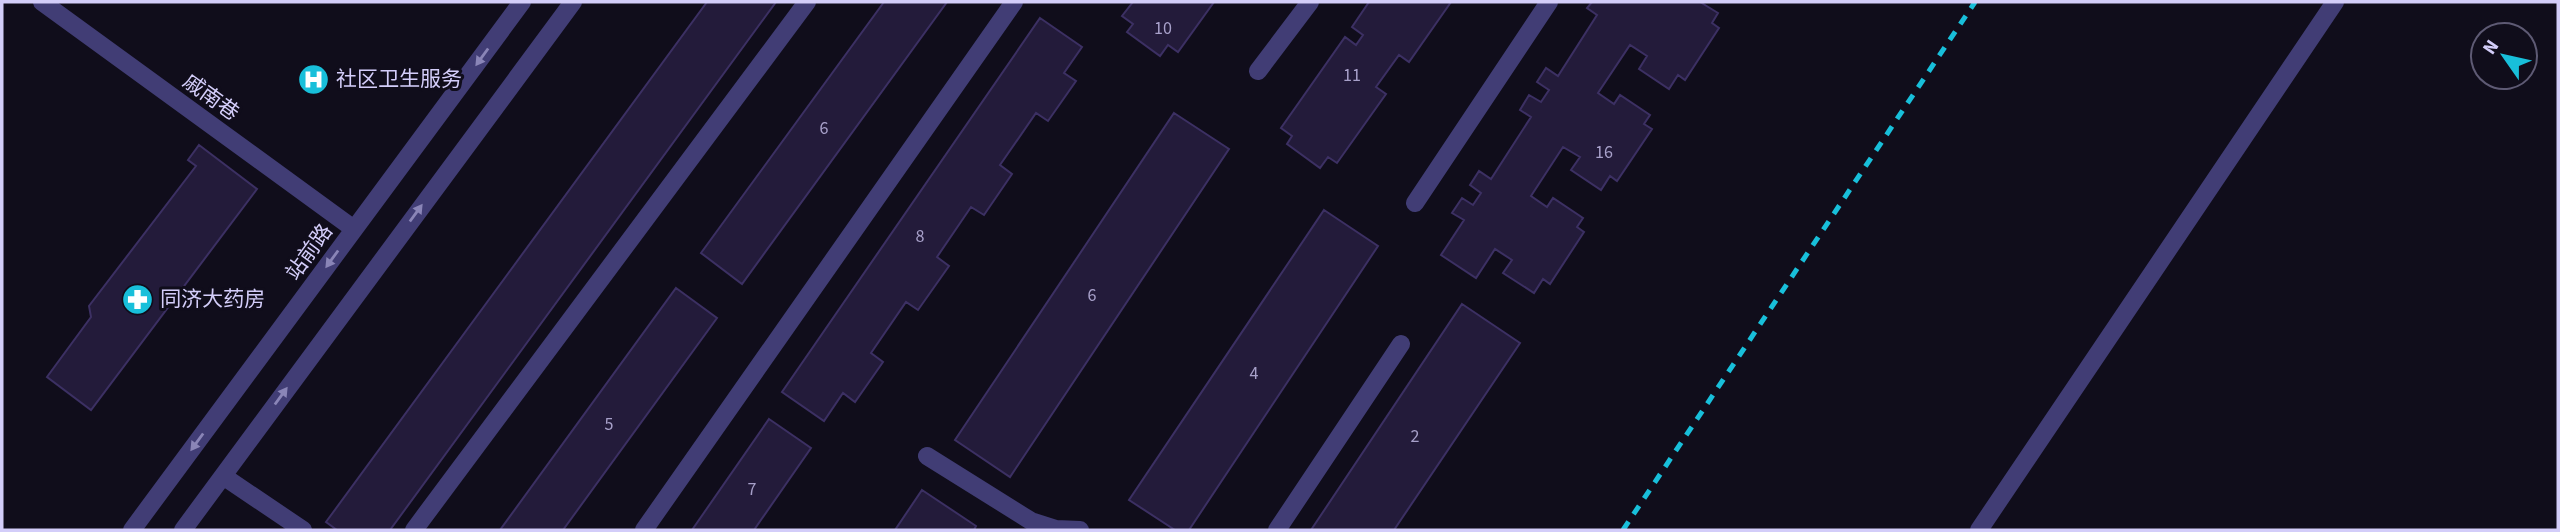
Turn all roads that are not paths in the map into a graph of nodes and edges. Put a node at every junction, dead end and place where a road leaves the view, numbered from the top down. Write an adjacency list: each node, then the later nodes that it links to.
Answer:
1 (42, 2): 11 (street, 戚南巷)
2 (522, 2): 11 (street, 站前路, one-way to 11)
3 (573, 2): 14 (street, one-way to 3)
4 (807, 2): 18 (street)
5 (1014, 2): 19 (street)
6 (1310, 2): 9 (street)
7 (1549, 2): 10 (street)
8 (2335, 2): 22 (street)
9 (1258, 71)
10 (1415, 203)
11 (354, 229): 15 (street, 站前路, one-way to 15)
12 (1401, 344): 21 (street)
13 (927, 456): 20 (street)
14 (223, 476): 16 (street); 17 (street)
15 (132, 530)
16 (183, 530)
17 (303, 530)
18 (414, 530)
19 (644, 530)
20 (1080, 530)
21 (1277, 530)
22 (1979, 530)

